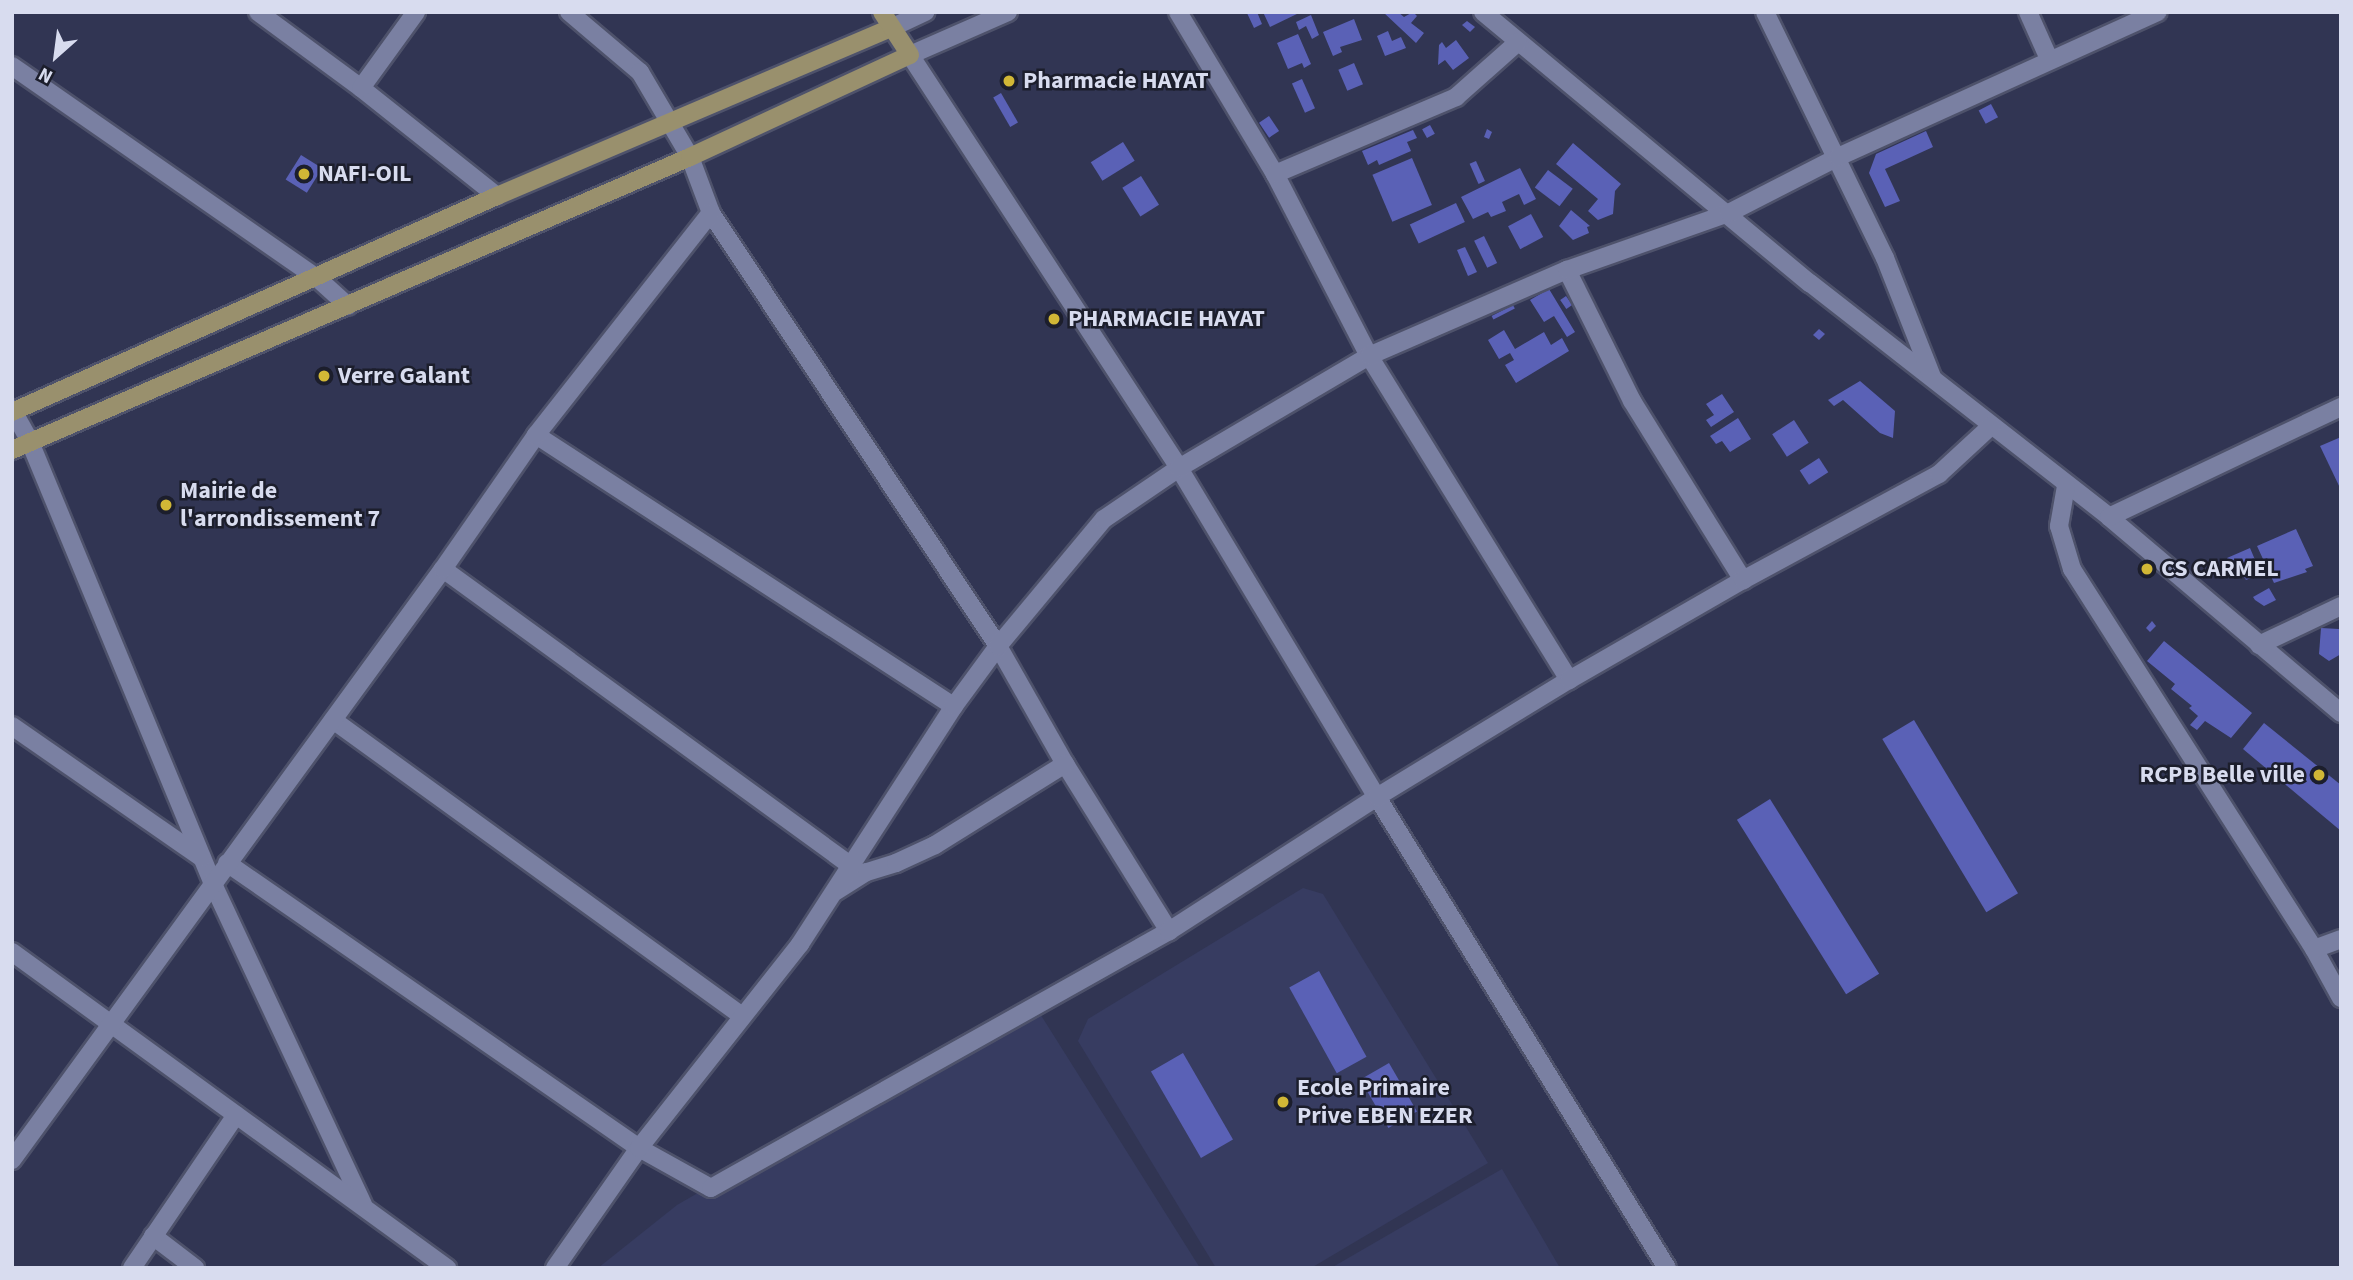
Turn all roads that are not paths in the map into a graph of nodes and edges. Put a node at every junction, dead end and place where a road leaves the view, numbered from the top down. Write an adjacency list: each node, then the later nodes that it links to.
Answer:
1 (258, 12): 16 (street)
2 (416, 12): 16 (street)
3 (569, 12): 17 (street)
4 (926, 12): 11 (street)
5 (1008, 12): 13 (street)
6 (1178, 12): 20 (street)
7 (1483, 12): 12 (street)
8 (1765, 12): 19 (street)
9 (2028, 12): 14 (street)
10 (2158, 12): 14 (street)
11 (886, 20): 13 (main road); 17 (main road)
12 (1518, 42): 20 (street); 23 (street)
13 (910, 55): 18 (main road); 35 (street)
14 (2049, 59): 19 (street)
15 (12, 66): 25 (street)
16 (361, 88): 21 (street)
17 (672, 123): 18 (street); 21 (main road)
18 (690, 157): 22 (street); 26 (main road)
19 (1838, 157): 23 (street); 28 (street)
20 (1275, 174): 27 (street)
21 (497, 196): 25 (main road)
22 (711, 213): 32 (street); 42 (street)
23 (1729, 213): 24 (street); 28 (street)
24 (1567, 270): 27 (street); 39 (street)
25 (316, 277): 26 (street); 30 (main road)
26 (348, 306): 33 (main road)
27 (1369, 356): 35 (street); 43 (street)
28 (1932, 377): 31 (street)
29 (2341, 407): 37 (street)
30 (13, 411): 33 (street)
31 (1991, 426): 36 (street); 39 (street)
32 (536, 435): 38 (street); 44 (street)
33 (30, 442): 34 (main road); 50 (street)
34 (12, 450)
35 (1179, 468): 42 (street); 49 (street)
36 (2066, 486): 37 (street); 57 (street)
37 (2109, 517): 41 (street)
38 (443, 569): 46 (street); 52 (street)
39 (1743, 580): 43 (street)
40 (2341, 606): 41 (street)
41 (2259, 645): 45 (street)
42 (998, 646): 44 (street); 48 (street)
43 (1569, 680): 49 (street)
44 (954, 706): 52 (street)
45 (2341, 713)
46 (333, 720): 51 (street); 60 (street)
47 (12, 726): 50 (street)
48 (1065, 764): 54 (street); 55 (street)
49 (1377, 797): 55 (street); 71 (street)
50 (202, 858): 53 (street)
51 (227, 863): 53 (street); 63 (street)
52 (850, 865): 54 (street)
53 (212, 882): 61 (street); 65 (street)
54 (834, 892): 60 (street)
55 (1169, 931): 63 (street)
56 (2341, 939): 57 (street)
57 (2314, 949): 59 (street)
58 (12, 952): 61 (street)
59 (2341, 998)
60 (742, 1016): 63 (street)
61 (111, 1024): 62 (street); 64 (street)
62 (236, 1115): 65 (street); 66 (street)
63 (639, 1148): 70 (street)
64 (12, 1160)
65 (363, 1204): 69 (street)
66 (153, 1236): 67 (street); 68 (street)
67 (132, 1268)
68 (195, 1268)
69 (447, 1268)
70 (555, 1268)
71 (1667, 1268)

